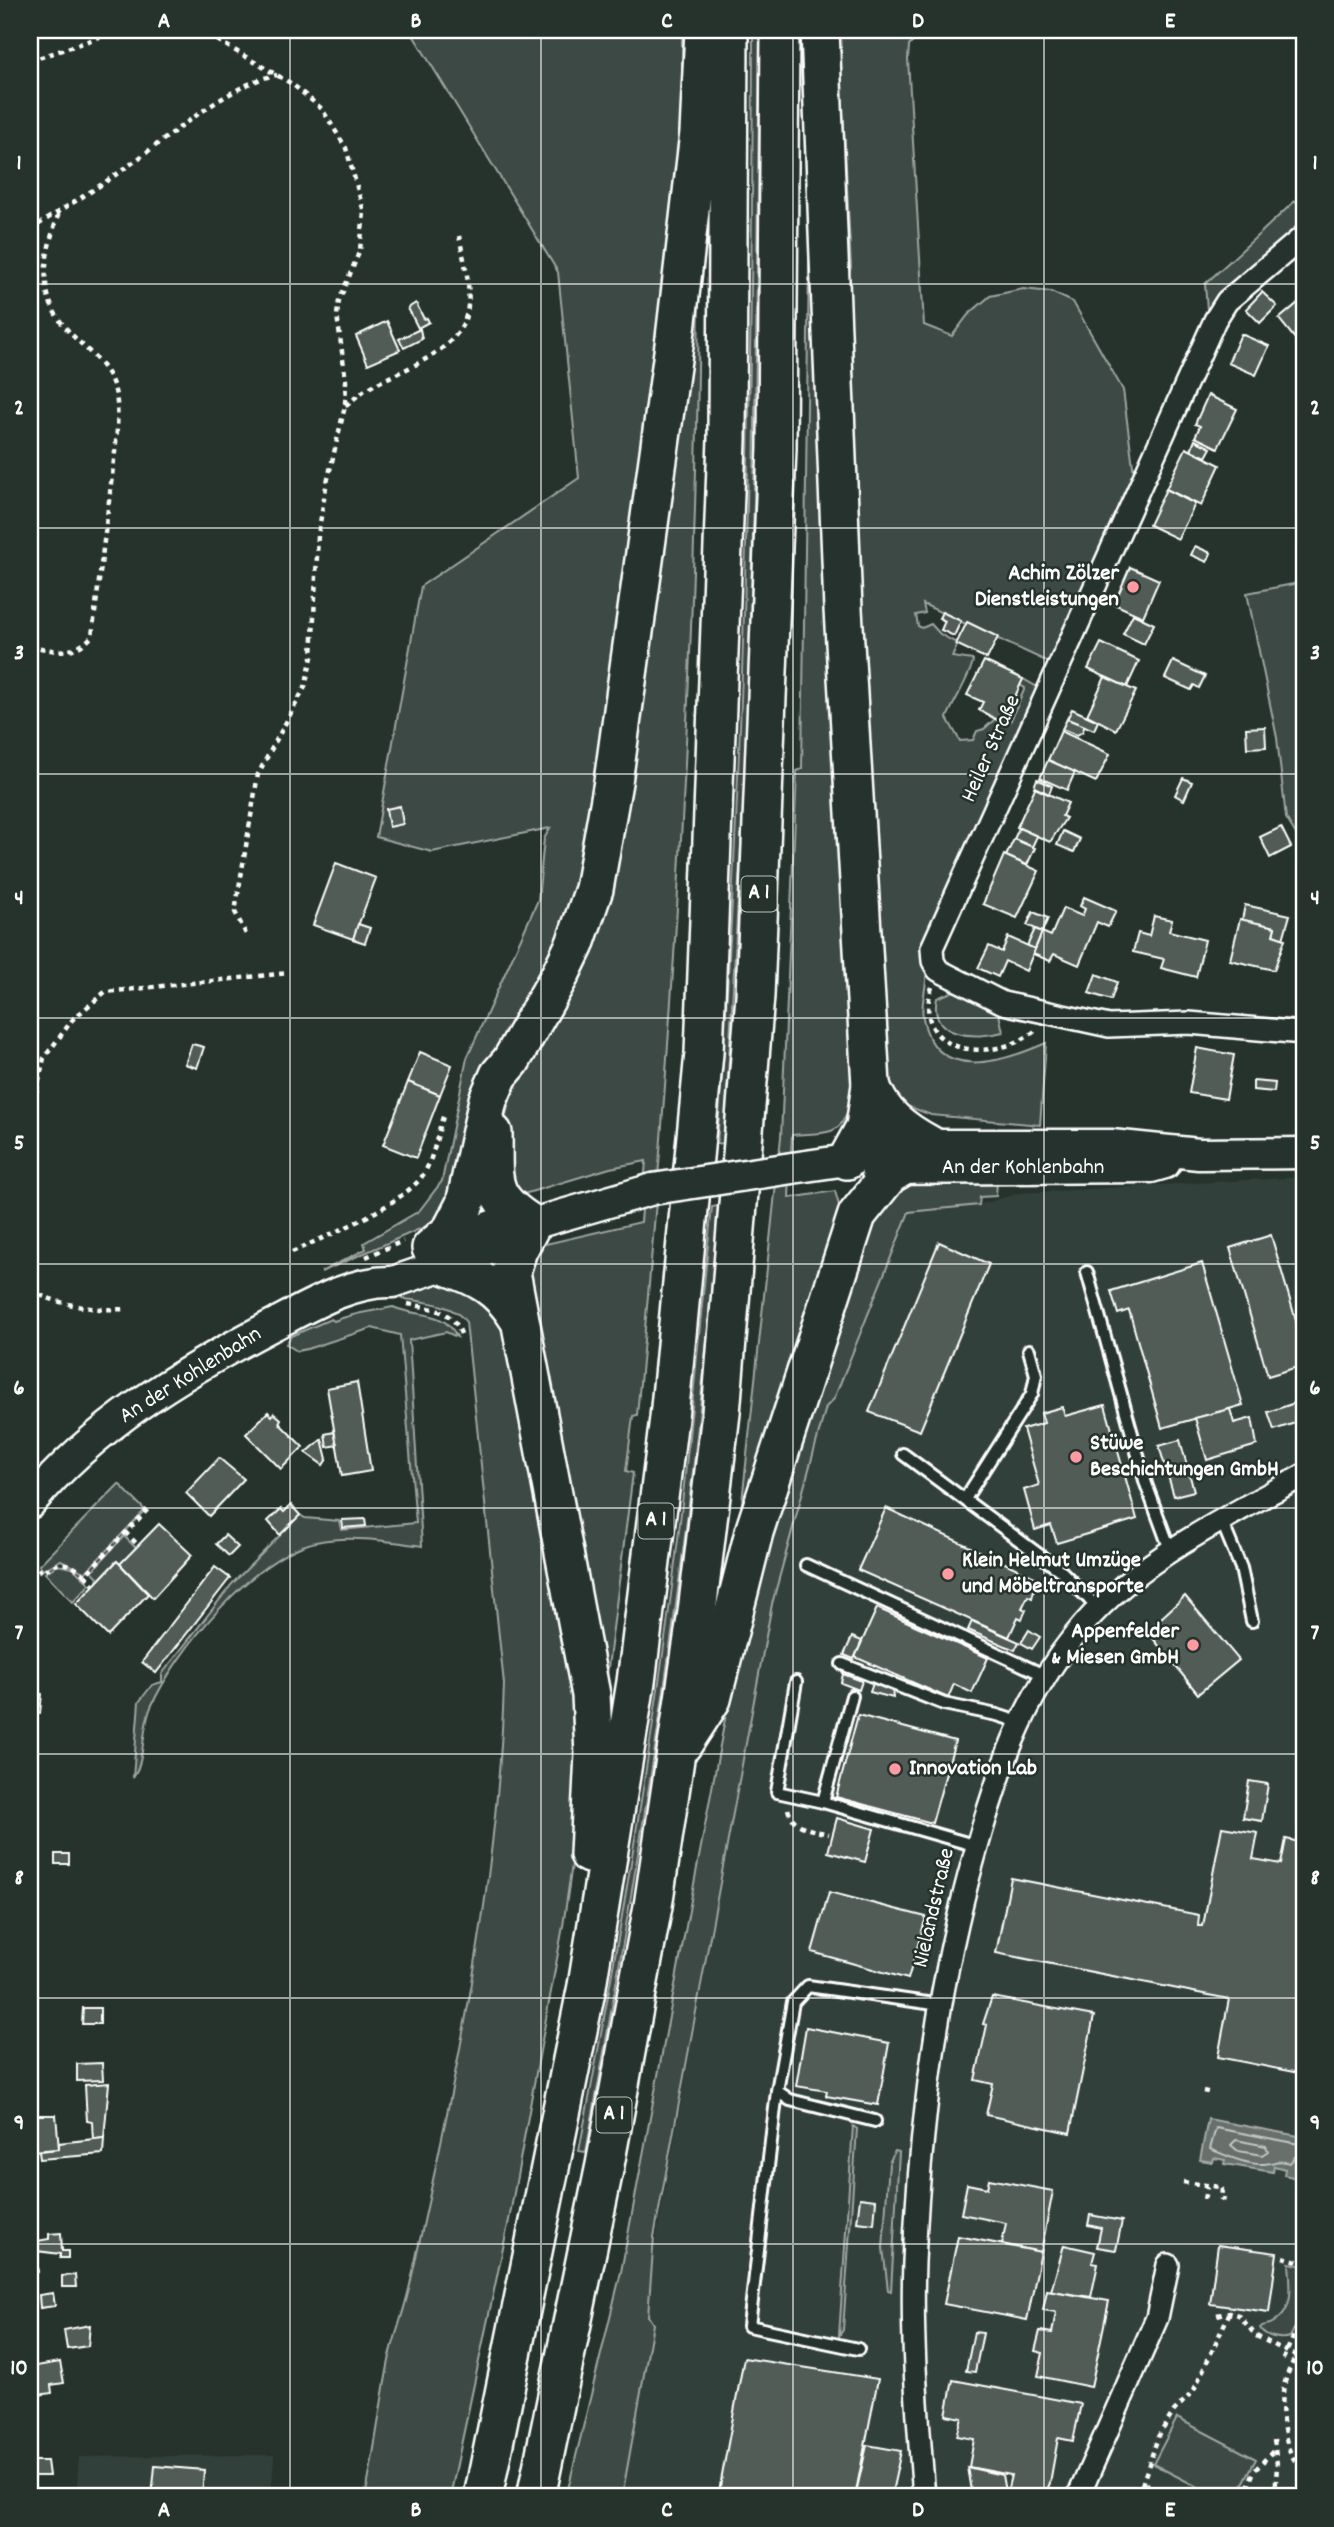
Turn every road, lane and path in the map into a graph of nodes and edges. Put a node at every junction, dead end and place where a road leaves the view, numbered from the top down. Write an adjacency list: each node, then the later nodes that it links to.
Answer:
1 (120, 30): 7 (path)
2 (200, 30): 8 (path)
3 (704, 30): 20 (highway)
4 (729, 30): 65 (highway, A 1)
5 (780, 30): 60 (highway, A 1)
6 (820, 30): 21 (highway)
7 (30, 61)
8 (278, 75): 9 (path); 13 (path)
9 (60, 211): 10 (path); 14 (path)
10 (30, 230)
11 (459, 236): 13 (path)
12 (1304, 236): 16 (street, Heiler Straße)
13 (345, 406): 15 (path)
14 (30, 645)
15 (247, 936)
16 (938, 970): 18 (street); 18 (path)
17 (289, 973): 23 (path)
18 (1052, 1016): 19 (street)
19 (1304, 1032)
20 (511, 1061): 30 (highway); 32 (highway)
21 (871, 1085): 24 (highway); 27 (highway)
22 (444, 1114): 31 (path)
23 (30, 1121)
24 (930, 1146): 26 (main road, An der Kohlenbahn); 27 (main road, An der Kohlenbahn)
25 (1304, 1153): 26 (main road, An der Kohlenbahn)
26 (1199, 1154): 28 (main road, An der Kohlenbahn)
27 (840, 1161): 28 (main road, An der Kohlenbahn); 29 (highway); 30 (main road, An der Kohlenbahn, bridge)
28 (899, 1168): 29 (highway)
29 (857, 1215): 60 (highway)
30 (532, 1224): 32 (main road, An der Kohlenbahn); 37 (highway)
31 (292, 1252)
32 (438, 1256): 34 (main road, An der Kohlenbahn); 37 (highway)
33 (1087, 1272): 48 (lane)
34 (374, 1281): 38 (path); 43 (main road, An der Kohlenbahn)
35 (30, 1291): 36 (path)
36 (127, 1309)
37 (518, 1318): 65 (highway)
38 (461, 1334)
39 (1029, 1350): 42 (lane)
40 (903, 1454): 42 (lane)
41 (1304, 1475): 45 (street, Nielandstraße)
42 (965, 1499): 53 (lane)
43 (30, 1503)
44 (150, 1507): 46 (path)
45 (1222, 1522): 48 (street, Nielandstraße); 54 (lane)
46 (125, 1532): 47 (path); 51 (path)
47 (138, 1545)
48 (1171, 1552): 53 (street, Nielandstraße)
49 (806, 1565): 56 (lane)
50 (30, 1566): 51 (path)
51 (85, 1575): 52 (path)
52 (94, 1585)
53 (1098, 1608): 56 (street, Nielandstraße)
54 (1252, 1621)
55 (842, 1664): 59 (lane)
56 (1046, 1676): 59 (street, Nielandstraße)
57 (796, 1682): 61 (lane)
58 (852, 1696): 62 (lane)
59 (1019, 1723): 64 (street, Nielandstraße)
60 (676, 1754): 91 (highway, A 1)
61 (787, 1794): 62 (lane); 63 (path)
62 (823, 1802): 64 (lane)
63 (829, 1834)
64 (977, 1846): 66 (street, Nielandstraße)
65 (587, 1986): 90 (highway, A 1)
66 (941, 2005): 67 (lane); 92 (street, Nielandstraße)
67 (777, 2091): 70 (lane); 82 (lane)
68 (1203, 2091): 69 (path)
69 (1212, 2093)
70 (875, 2121)
71 (1183, 2182): 72 (path)
72 (1207, 2187): 73 (path); 74 (path)
73 (1204, 2199)
74 (1229, 2200)
75 (1283, 2257): 76 (path)
76 (1304, 2263)
77 (1168, 2265): 93 (street)
78 (1230, 2312): 80 (path); 83 (path); 89 (path)
79 (1304, 2314): 83 (path)
80 (1217, 2315)
81 (1304, 2343): 84 (path)
82 (858, 2349)
83 (1287, 2349): 84 (path); 85 (path)
84 (1296, 2356): 88 (path)
85 (1283, 2359)
86 (1274, 2441): 87 (path)
87 (1276, 2448): 94 (path); 95 (path)
88 (1304, 2468)
89 (1142, 2486)
90 (483, 2497)
91 (536, 2497)
92 (924, 2497)
93 (1078, 2497)
94 (1244, 2497)
95 (1275, 2497)

